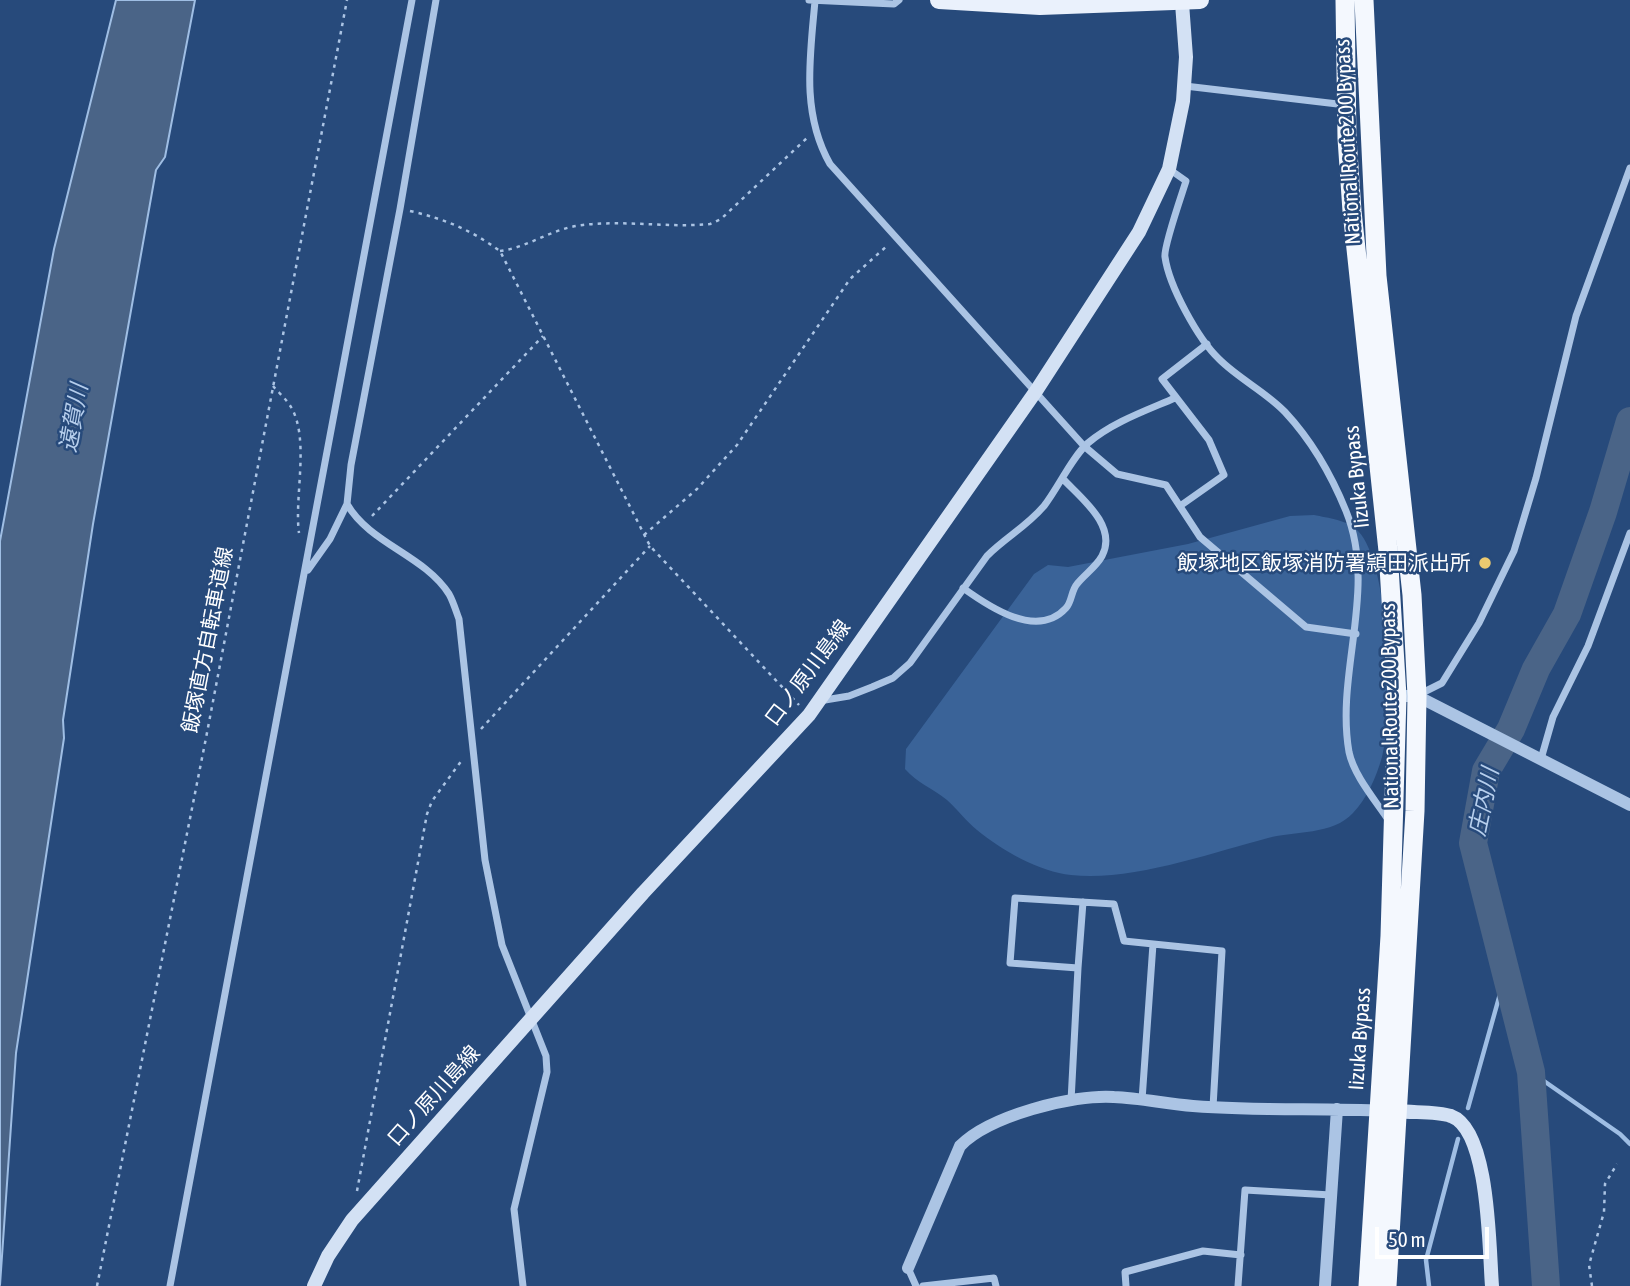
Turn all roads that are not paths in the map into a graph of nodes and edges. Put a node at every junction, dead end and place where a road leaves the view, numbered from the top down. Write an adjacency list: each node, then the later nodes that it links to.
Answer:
1 (412, 0): 22 (street)
2 (436, 0): 19 (street)
3 (899, 0): 8 (street)
4 (945, 0): 9 (main road)
5 (1200, 0): 9 (main road)
6 (1345, 0): 11 (highway, Iizuka Bypass)
7 (1364, 0): 26 (highway, National Route 200 Bypass)
8 (812, 1): 15 (street)
9 (1182, 3): 10 (main road, 口ノ原川島線)
10 (1184, 86): 11 (street); 13 (main road, 口ノ原川島線)
11 (1346, 104): 25 (highway, Iizuka Bypass)
12 (1630, 168): 26 (street)
13 (1169, 169): 14 (street); 15 (main road, 口ノ原川島線)
14 (1207, 344): 16 (street); 24 (street)
15 (1036, 391): 17 (street); 27 (main road, 口ノ原川島線)
16 (1175, 398): 17 (street); 20 (street)
17 (1084, 446): 18 (street); 20 (street)
18 (1063, 479): 23 (street); 23 (street)
19 (346, 504): 22 (street); 34 (street)
20 (1180, 506): 24 (street)
21 (1630, 533): 28 (street)
22 (305, 573): 44 (street)
23 (963, 589): 27 (street)
24 (1356, 634): 30 (street)
25 (1396, 696): 26 (street); 30 (highway, Iizuka Bypass)
26 (1417, 696): 28 (street); 40 (highway, National Route 200 Bypass)
27 (818, 701): 34 (main road, 口ノ原川島線)
28 (1538, 758): 29 (street)
29 (1630, 805)
30 (1394, 828): 39 (highway, Iizuka Bypass)
31 (1083, 902): 32 (street); 33 (street); 33 (street)
32 (1153, 944): 35 (street); 37 (street)
33 (1077, 968): 36 (street)
34 (532, 1019): 45 (main road, 口ノ原川島線); 46 (street)
35 (1142, 1100): 36 (street); 37 (street)
36 (1071, 1101): 43 (street)
37 (1213, 1107): 38 (street)
38 (1337, 1109): 39 (street); 41 (street)
39 (1377, 1110): 40 (street); 53 (highway, Iizuka Bypass)
40 (1397, 1111): 54 (highway, National Route 200 Bypass); 55 (main road)
41 (1331, 1195): 42 (street); 52 (street)
42 (1241, 1255): 50 (street); 51 (street)
43 (908, 1268): 47 (street)
44 (170, 1286)
45 (314, 1286)
46 (523, 1286)
47 (916, 1286)
48 (923, 1286): 49 (street)
49 (996, 1286)
50 (1126, 1286)
51 (1238, 1286)
52 (1325, 1286)
53 (1368, 1286)
54 (1387, 1286)
55 (1492, 1286)

